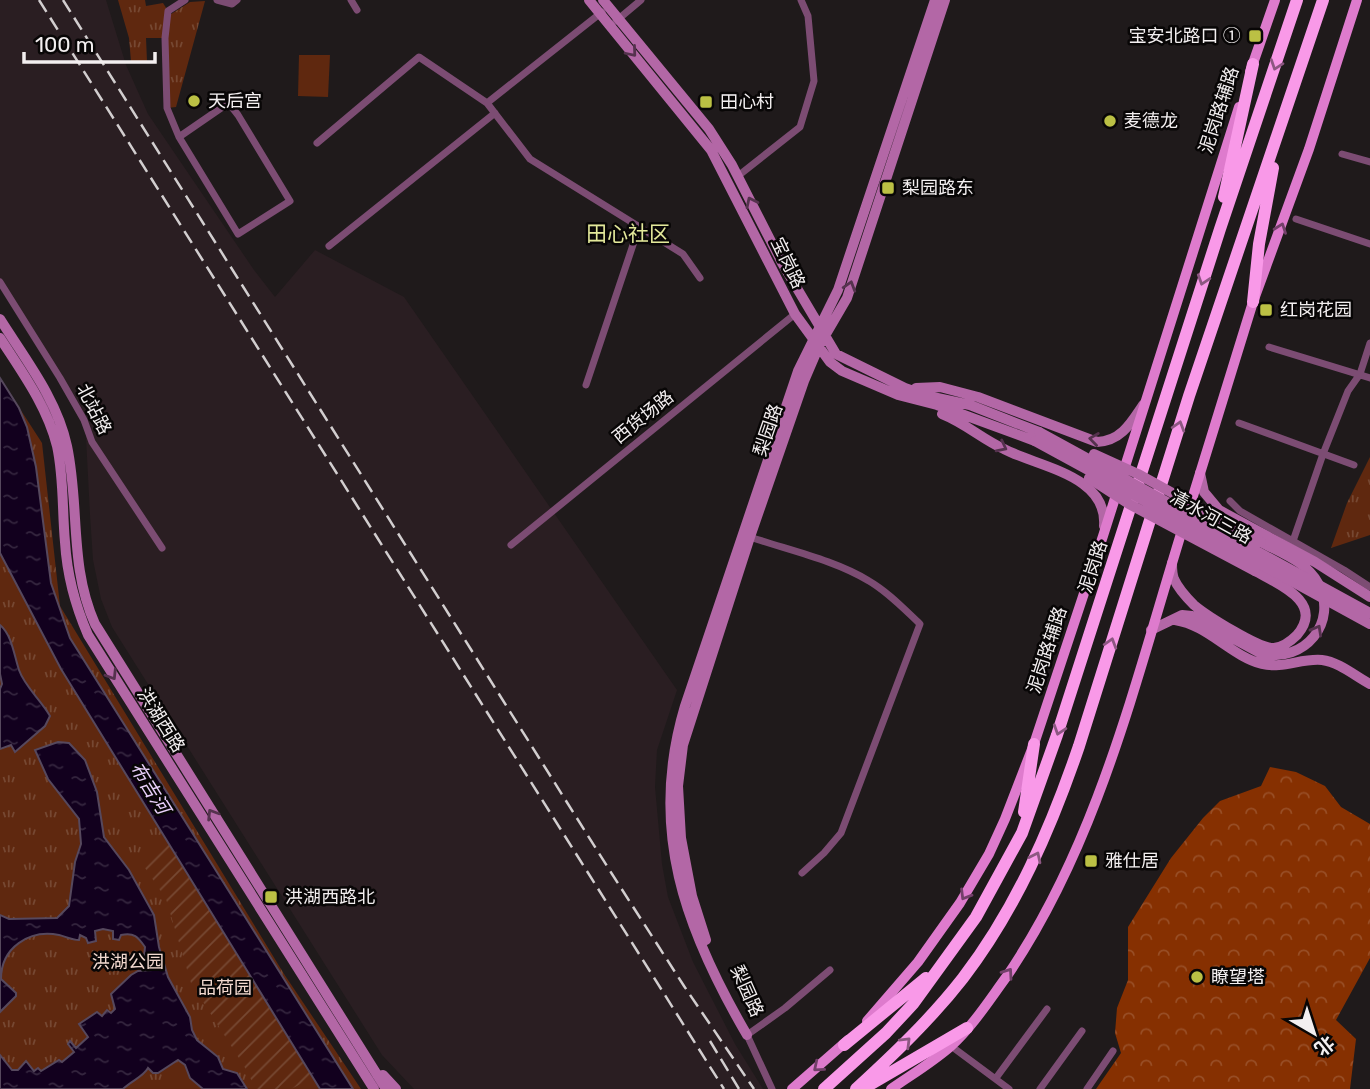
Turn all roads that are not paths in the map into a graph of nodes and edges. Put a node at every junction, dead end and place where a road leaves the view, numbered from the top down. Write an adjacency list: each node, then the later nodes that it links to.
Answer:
1 (185, 0): 20 (street)
2 (217, 0): 3 (street)
3 (237, 0)
4 (351, 0): 15 (street)
5 (589, 0): 14 (main road, 宝岗路)
6 (641, 0): 16 (street)
7 (801, 0): 25 (street)
8 (935, 0): 36 (main road, 梨园路)
9 (945, 0): 36 (main road, 梨园路, one-way to 9)
10 (1275, 0): 17 (main road, 泥岗路辅路)
11 (1297, 0): 28 (highway, 泥岗路, one-way to 28)
12 (1326, 0): 22 (highway)
13 (1357, 0): 33 (main road, one-way to 13)
14 (604, 7): 16 (main road, 宝岗路); 18 (street)
15 (357, 10)
16 (614, 22): 25 (main road, 宝岗路); 34 (main road, 宝岗路, one-way to 34)
17 (1253, 64): 28 (highway); 44 (main road, 泥岗路辅路)
18 (487, 103): 19 (street); 21 (street)
19 (495, 113): 27 (street); 30 (street)
20 (179, 137): 20 (street)
21 (317, 143)
22 (1274, 145): 33 (highway); 85 (highway, one-way to 22)
23 (1342, 153): 24 (street)
24 (1370, 162)
25 (738, 176): 36 (main road, 宝岗路, one-way to 25)
26 (1296, 219): 29 (street)
27 (639, 227): 31 (street); 42 (street)
28 (1220, 229): 65 (highway, 泥岗路, one-way to 65)
29 (1370, 244)
30 (329, 246)
31 (700, 278)
32 (0, 282): 55 (street, 北站路)
33 (1253, 302): 49 (main road)
34 (794, 314): 36 (main road, 宝岗路); 54 (street, 西货场路)
35 (0, 319): 76 (main road, 洪湖西路, one-way to 35)
36 (818, 337): 43 (main road, 宝岗路); 52 (main road, 梨园路); 72 (main road, 梨园路)
37 (0, 338): 80 (main road, 洪湖西路, one-way to 80)
38 (1370, 343): 40 (street)
39 (1269, 347): 40 (street)
40 (1360, 374): 41 (street); 47 (street)
41 (1370, 377)
42 (586, 386)
43 (902, 391): 44 (main road, one-way to 43); 46 (main road, 宝岗路); 51 (main road, one-way to 51)
44 (1145, 403): 51 (main road, 泥岗路辅路)
45 (1239, 424): 47 (street)
46 (1037, 437): 56 (main road, bridge); 59 (main road, 清水河三路, bridge); 60 (main road, one-way to 46, bridge); 61 (main road, 清水河三路, bridge)
47 (1323, 454): 48 (street); 53 (street)
48 (1354, 465)
49 (1200, 474): 56 (main road); 58 (main road)
50 (1230, 501): 53 (street)
51 (1103, 536): 64 (main road, 泥岗路辅路)
52 (750, 537): 66 (street); 72 (main road, 梨园路)
53 (1293, 541): 57 (street)
54 (511, 545)
55 (162, 548)
56 (1172, 563): 62 (main road)
57 (1370, 587)
58 (1370, 597)
59 (1370, 613)
60 (1173, 619): 62 (main road); 63 (main road)
61 (1370, 624)
62 (1151, 630): 70 (main road, one-way to 62)
63 (1370, 684)
64 (1034, 744): 65 (highway); 73 (main road, 泥岗路辅路, one-way to 73)
65 (1022, 833): 67 (highway, 泥岗路)
66 (802, 873)
67 (940, 967): 73 (highway); 84 (highway, 泥岗路)
68 (830, 970): 72 (street)
69 (1047, 1009): 77 (street)
70 (967, 1028): 74 (main road); 86 (highway)
71 (1082, 1031): 88 (street)
72 (747, 1035): 83 (street)
73 (844, 1045): 78 (main road, 泥岗路辅路, one-way to 78)
74 (951, 1046): 77 (street); 79 (main road)
75 (1113, 1051): 89 (street)
76 (366, 1058): 81 (main road, 洪湖西路); 82 (main road, 洪湖西路)
77 (996, 1079): 87 (street)
78 (796, 1086)
79 (893, 1088)
80 (374, 1089)
81 (386, 1089)
82 (396, 1089)
83 (772, 1089)
84 (824, 1089)
85 (856, 1089)
86 (863, 1089)
87 (1009, 1089)
88 (1040, 1089)
89 (1087, 1089)

